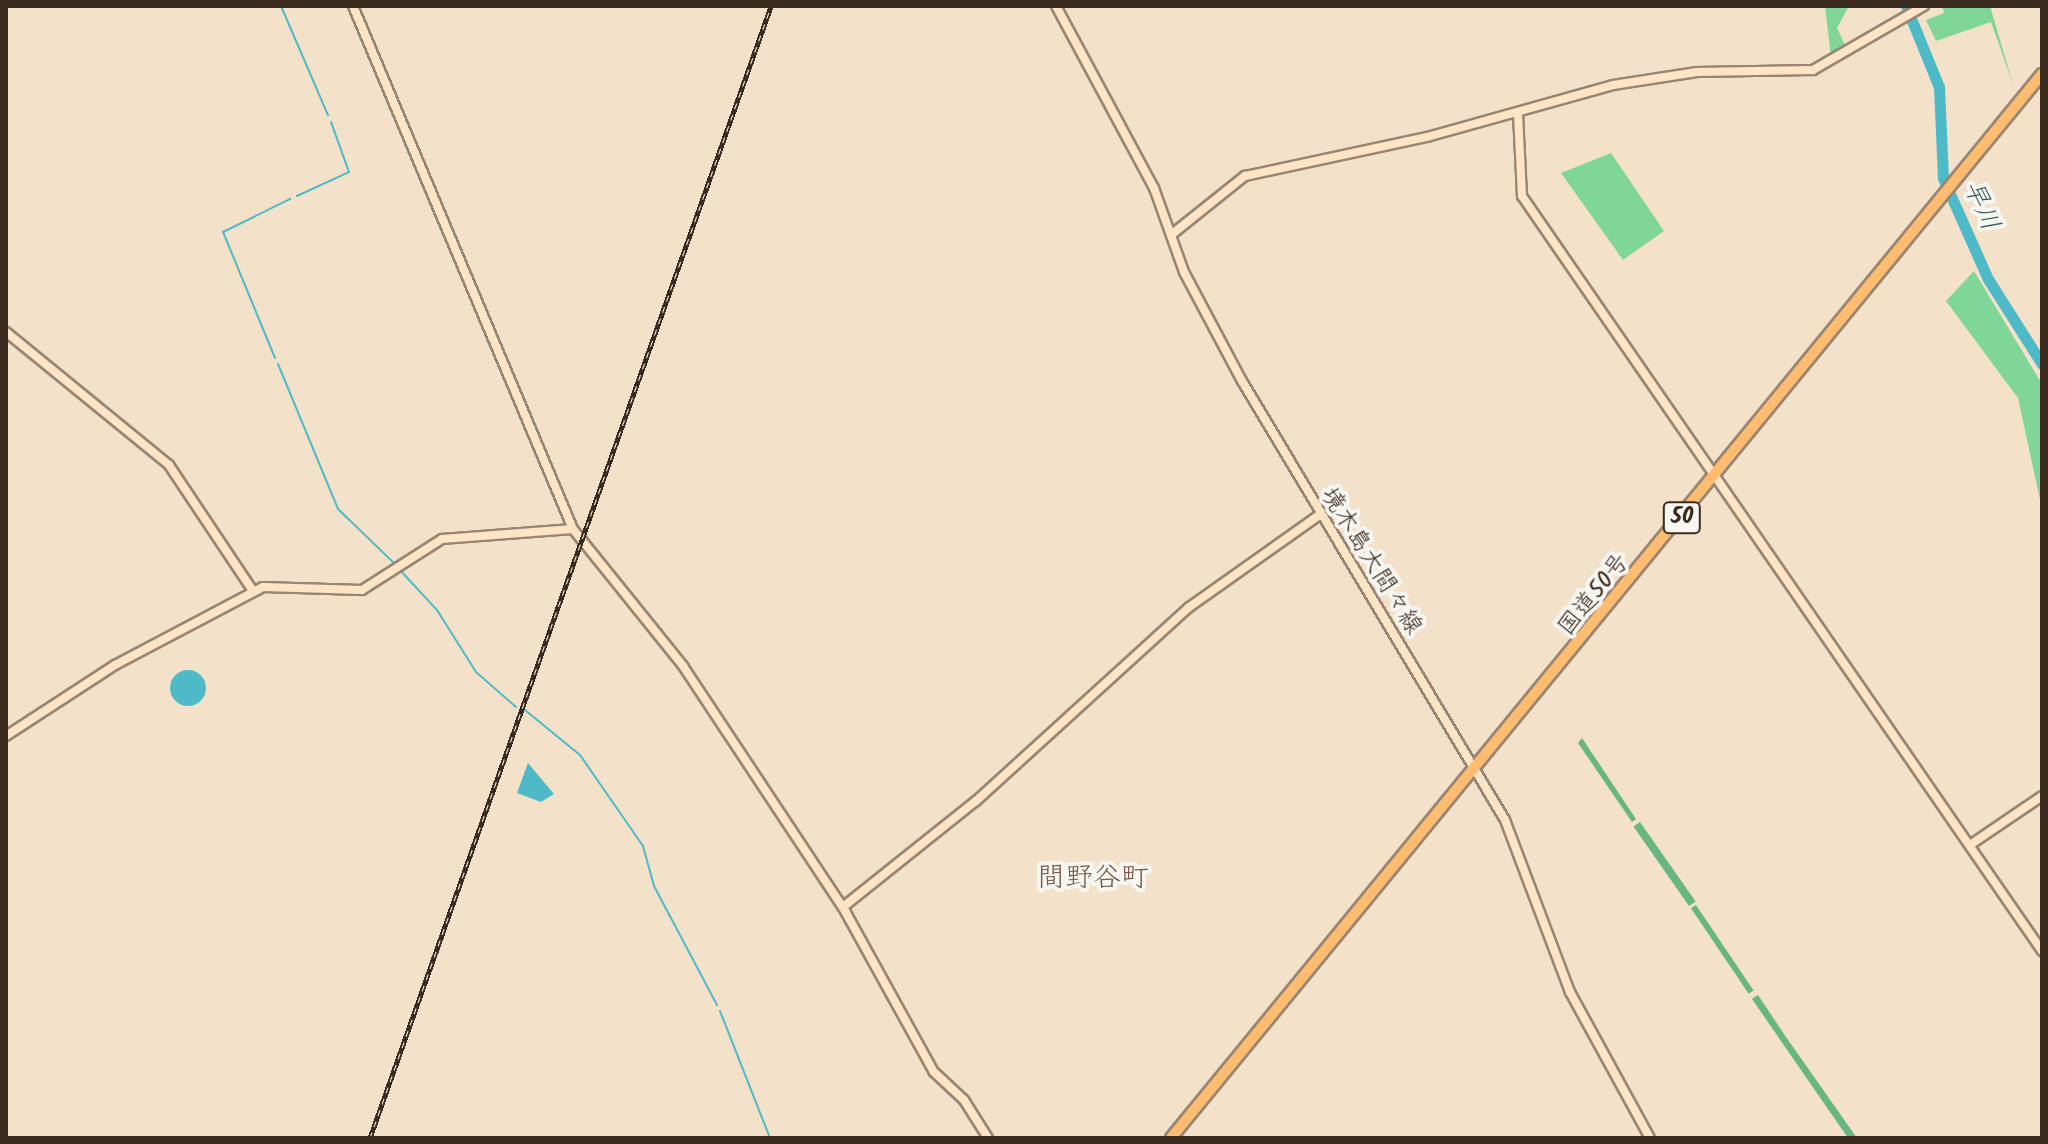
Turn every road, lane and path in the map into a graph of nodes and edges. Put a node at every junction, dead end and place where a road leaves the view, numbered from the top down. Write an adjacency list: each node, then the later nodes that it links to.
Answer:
1 (353, 6): 10 (street)
2 (1056, 6): 6 (street, 境木島大間々線)
3 (1920, 8): 5 (street)
4 (2042, 74): 8 (highway, 国道50号 / 50)
5 (1518, 114): 6 (street); 8 (street)
6 (1171, 235): 9 (street, 境木島大間々線)
7 (6, 332): 11 (street)
8 (1716, 476): 13 (highway, 国道50号 / 50); 15 (street)
9 (1318, 516): 13 (street, 境木島大間々線); 16 (street)
10 (573, 529): 11 (street); 16 (street)
11 (253, 591): 12 (street)
12 (6, 736)
13 (1476, 772): 19 (highway, 国道50号 / 50); 20 (street, 境木島大間々線)
14 (2042, 796): 15 (street)
15 (1970, 845): 17 (street)
16 (843, 907): 18 (street)
17 (2042, 951)
18 (988, 1138)
19 (1171, 1138)
20 (1650, 1138)

